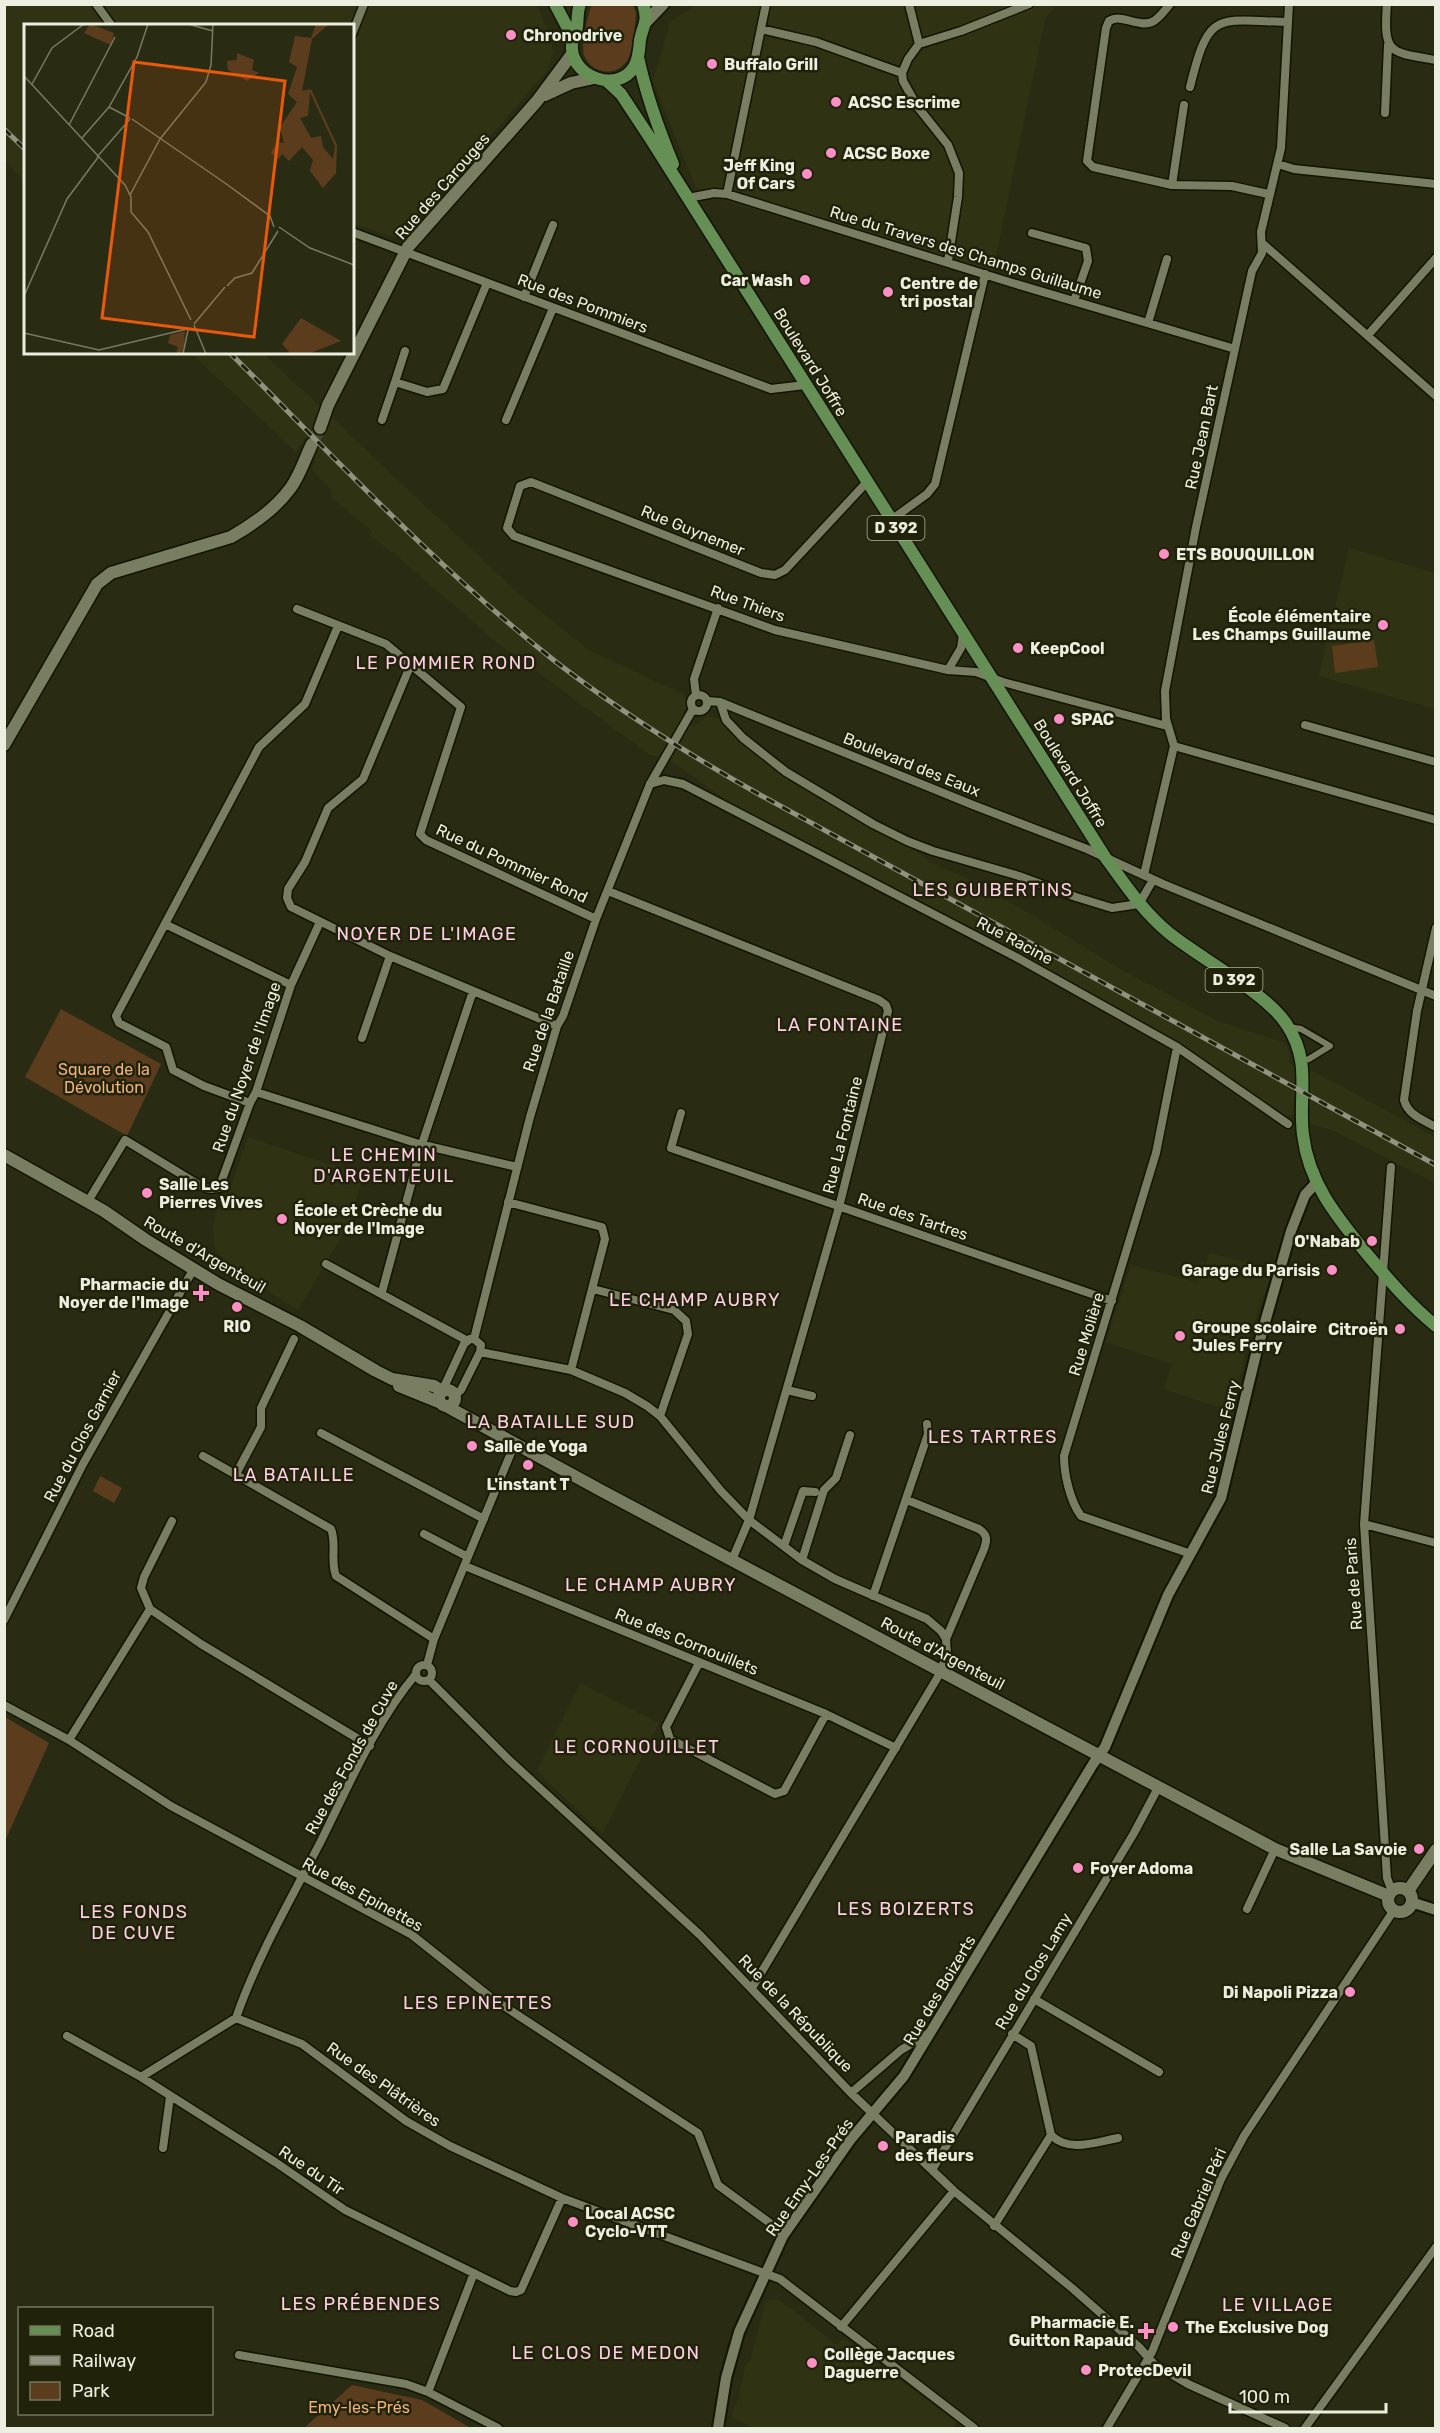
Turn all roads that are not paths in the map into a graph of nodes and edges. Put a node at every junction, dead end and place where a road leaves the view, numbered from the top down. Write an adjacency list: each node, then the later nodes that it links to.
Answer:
1 (96, 4): 15 (street)
2 (364, 4): 16 (street)
3 (555, 4): 18 (main road)
4 (580, 4): 18 (main road)
5 (643, 4): 13 (main road)
6 (663, 4): 13 (main road)
7 (766, 4): 17 (street)
8 (909, 4): 19 (street)
9 (1029, 4): 19 (street)
10 (1170, 4): 32 (street)
11 (1289, 4): 14 (street, Rue Jean Bart)
12 (1387, 4): 20 (street)
13 (646, 22): 22 (main road)
14 (1288, 22): 26 (street); 30 (street, Rue Jean Bart)
15 (111, 24)
16 (354, 29)
17 (761, 29): 24 (street); 33 (street)
18 (573, 38): 21 (main road)
19 (919, 44): 24 (street)
20 (1388, 45): 23 (street); 29 (street)
21 (572, 54): 25 (main road, Boulevard Joffre); 27 (main road, Rue des Carouges)
22 (638, 57): 25 (main road); 35 (main road, Boulevard Joffre / D 392)
23 (1436, 60)
24 (902, 73): 43 (street)
25 (601, 79): 27 (main road, Rue des Carouges); 35 (main road, Boulevard Joffre / D 392)
26 (1190, 87)
27 (537, 101): 40 (main road, Rue des Carouges)
28 (1184, 105): 32 (street)
29 (1385, 113)
30 (1278, 164): 31 (street); 34 (street, Rue Jean Bart)
31 (1436, 184)
32 (1172, 185): 34 (street)
33 (727, 194): 35 (street, Rue du Travers des Champs Guillaume); 43 (street, Rue du Travers des Champs Guillaume)
34 (1268, 194): 39 (street, Rue Jean Bart)
35 (688, 198): 54 (main road, Boulevard Joffre / D 392)
36 (553, 225): 46 (street)
37 (1032, 232): 47 (street)
38 (354, 233): 40 (street, Rue des Pommiers)
39 (1262, 243): 50 (street); 51 (street, Rue Jean Bart)
40 (406, 253): 45 (street, Rue des Pommiers); 58 (main road, Rue des Carouges)
41 (1436, 258): 50 (street)
42 (1167, 259): 49 (street)
43 (948, 261): 44 (street, Rue du Travers des Champs Guillaume)
44 (985, 274): 47 (street, Rue du Travers des Champs Guillaume); 61 (street)
45 (487, 283): 46 (street, Rue des Pommiers); 53 (street)
46 (524, 297): 48 (street, Rue des Pommiers)
47 (1074, 301): 49 (street, Rue du Travers des Champs Guillaume)
48 (553, 308): 54 (street, Rue des Pommiers); 57 (street)
49 (1148, 322): 51 (street, Rue du Travers des Champs Guillaume)
50 (1368, 335): 55 (street)
51 (1235, 349): 75 (street, Rue Jean Bart)
52 (405, 351): 53 (street)
53 (395, 382): 56 (street)
54 (805, 385): 60 (main road, Boulevard Joffre / D 392)
55 (1436, 396)
56 (382, 420)
57 (506, 420)
58 (320, 428)
59 (312, 444): 76 (main road)
60 (867, 482): 61 (main road, Boulevard Joffre / D 392); 62 (street, Rue Guynemer)
61 (891, 520): 66 (main road, Boulevard Joffre / D 392)
62 (507, 528): 63 (street, Rue Thiers)
63 (718, 608): 68 (street, Rue Thiers); 70 (street)
64 (297, 609): 65 (street, Rue du Pommier Rond)
65 (338, 626): 67 (street, Rue du Pommier Rond); 88 (street)
66 (963, 634): 68 (street); 69 (main road, Boulevard Joffre / D 392)
67 (411, 664): 86 (street, Rue du Pommier Rond); 87 (street)
68 (948, 670): 69 (street, Rue Thiers)
69 (990, 676): 75 (street, Rue Thiers); 81 (main road, Boulevard Joffre / D 392)
70 (696, 695): 71 (street); 73 (street)
71 (706, 701): 72 (street, Boulevard des Eaux); 73 (street)
72 (720, 702): 81 (street, Boulevard des Eaux); 85 (street)
73 (693, 709): 79 (street, Rue de la Bataille)
74 (1305, 725): 78 (street)
75 (1167, 726): 77 (street, Rue Jean Bart)
76 (4, 745)
77 (1174, 746): 80 (street); 82 (street)
78 (1436, 762)
79 (650, 784): 84 (street, Rue de la Bataille); 98 (street, Rue Racine)
80 (1436, 820)
81 (1105, 857): 82 (street, Boulevard des Eaux); 85 (main road, Boulevard Joffre / D 392)
82 (1144, 875): 83 (street, Boulevard des Eaux)
83 (1153, 880): 85 (street); 93 (street, Boulevard des Eaux)
84 (608, 891): 86 (street, Rue de la Bataille); 113 (street, Rue La Fontaine)
85 (1139, 904): 96 (main road, Boulevard Joffre / D 392)
86 (596, 919): 95 (street, Rue de la Bataille)
87 (320, 922): 90 (street); 91 (street, Rue du Noyer de l'Image)
88 (165, 924): 91 (street); 101 (street)
89 (1436, 928): 93 (street)
90 (390, 956): 92 (street); 97 (street)
91 (291, 985): 100 (street, Rue du Noyer de l'Image)
92 (473, 991): 95 (street); 106 (street)
93 (1422, 991): 94 (street, Boulevard des Eaux); 104 (street)
94 (1436, 996)
95 (556, 1026): 108 (street, Rue de la Bataille)
96 (1289, 1027): 99 (main road, Boulevard Joffre / D 392); 99 (street)
97 (362, 1038)
98 (1177, 1047): 103 (street, Rue Racine); 119 (street, Rue Molière)
99 (1303, 1061): 105 (main road, Boulevard Joffre / D 392)
100 (256, 1092): 101 (street, Rue du Noyer de l'Image); 106 (street)
101 (250, 1103): 112 (street, Rue du Noyer de l'Image)
102 (681, 1113): 113 (street, Rue des Tartres)
103 (1288, 1124): 105 (street)
104 (1436, 1127)
105 (1303, 1134): 110 (main road, Boulevard Joffre / D 392)
106 (422, 1144): 108 (street); 118 (street)
107 (4, 1155): 112 (main road, Route d'Argenteuil)
108 (517, 1167): 111 (street, Rue de la Bataille)
109 (1391, 1167): 116 (street, Rue de Paris)
110 (1316, 1183): 116 (main road, Boulevard Joffre / D 392); 144 (street, Rue Jules Ferry)
111 (508, 1202): 117 (street); 122 (street, Rue de la Bataille)
112 (87, 1203): 115 (main road, Route d'Argenteuil)
113 (839, 1207): 119 (street, Rue des Tartres); 125 (street, Rue La Fontaine)
114 (326, 1264): 118 (street)
115 (193, 1270): 127 (main road, Route d'Argenteuil); 151 (street, Rue du Clos Garnier)
116 (1383, 1274): 120 (main road, Boulevard Joffre / D 392); 140 (street, Rue de Paris)
117 (593, 1288): 124 (street); 128 (street)
118 (382, 1292): 122 (street)
119 (1112, 1301): 144 (street, Rue Molière)
120 (1436, 1326)
121 (294, 1339): 134 (street)
122 (470, 1340): 123 (street); 127 (street, Rue de la Bataille)
123 (480, 1352): 124 (street); 127 (street)
124 (571, 1370): 128 (street)
125 (787, 1390): 126 (street); 138 (street, Rue La Fontaine)
126 (812, 1396)
127 (448, 1397): 132 (main road, Route d'Argenteuil)
128 (660, 1416): 138 (street)
129 (927, 1424): 136 (street)
130 (321, 1433): 137 (street)
131 (850, 1435): 147 (street)
132 (515, 1443): 137 (street); 146 (main road, Route d'Argenteuil)
133 (203, 1456): 134 (street)
134 (236, 1474): 152 (street)
135 (815, 1492): 143 (street)
136 (907, 1500): 149 (street); 153 (street)
137 (484, 1520): 145 (street)
138 (749, 1520): 143 (street); 146 (street, Rue La Fontaine)
139 (172, 1521): 150 (street)
140 (1364, 1524): 142 (street); 169 (street, Rue de Paris)
141 (424, 1534): 145 (street)
142 (1436, 1543)
143 (784, 1546): 147 (street)
144 (1191, 1554): 164 (street, Rue Jules Ferry)
145 (468, 1557): 148 (street)
146 (732, 1560): 156 (main road, Route d'Argenteuil)
147 (802, 1560): 149 (street)
148 (465, 1566): 152 (street); 154 (street, Rue des Cornouillets)
149 (873, 1596): 153 (street)
150 (150, 1609): 161 (street); 162 (street)
151 (4, 1620)
152 (434, 1639): 155 (street)
153 (946, 1639): 156 (street)
154 (699, 1663): 160 (street, Rue des Cornouillets); 160 (street)
155 (427, 1665): 157 (street); 158 (street)
156 (941, 1671): 163 (street); 164 (main road, Route d'Argenteuil)
157 (416, 1674): 158 (street); 162 (street, Rue des Fonds de Cuve)
158 (429, 1680): 174 (street, Rue de la République)
159 (4, 1705): 161 (street, Rue des Epinettes)
160 (826, 1714): 163 (street, Rue des Cornouillets)
161 (69, 1740): 168 (street, Rue des Epinettes)
162 (370, 1746): 168 (street, Rue des Fonds de Cuve)
163 (896, 1748): 174 (street)
164 (1100, 1755): 165 (main road, Route d'Argenteuil); 177 (street, Rue des Boizerts)
165 (1159, 1786): 166 (main road, Route d'Argenteuil); 175 (street, Rue du Clos Lamy)
166 (1275, 1849): 169 (main road, Route d'Argenteuil); 171 (street)
167 (1436, 1850): 170 (main road)
168 (302, 1877): 176 (street, Rue des Fonds de Cuve); 192 (street, Rue des Epinettes)
169 (1391, 1893): 170 (main road); 172 (main road)
170 (1409, 1897): 172 (main road); 173 (street)
171 (1247, 1909)
172 (1394, 1910): 198 (street, Rue Gabriel Péri)
173 (1436, 1910)
174 (752, 1988): 182 (street, Rue de la République)
175 (1034, 1998): 178 (street, Rue du Clos Lamy); 180 (street)
176 (236, 2018): 181 (street); 190 (street, Rue des Plâtrières)
177 (932, 2031): 182 (street); 184 (street, Rue des Boizerts)
178 (1012, 2034): 185 (street); 188 (street, Rue du Clos Lamy)
179 (67, 2036): 181 (street)
180 (1159, 2072)
181 (141, 2076): 183 (street, Rue du Tir)
182 (851, 2093): 184 (street, Rue de la République)
183 (170, 2097): 187 (street); 194 (street, Rue du Tir)
184 (873, 2114): 188 (street, Rue de la République); 192 (street, Rue Emy-Les-Prés)
185 (1051, 2135): 186 (street); 191 (street)
186 (1118, 2138)
187 (163, 2148)
188 (932, 2170): 189 (street, Rue de la République)
189 (954, 2191): 191 (street, Rue de la République); 196 (street)
190 (562, 2198): 194 (street, Rue du Tir); 195 (street, Rue des Plâtrières)
191 (994, 2226): 198 (street, Rue de la République)
192 (783, 2236): 195 (street, Rue Emy-Les-Prés)
193 (1436, 2247): 205 (street)
194 (474, 2273): 199 (street)
195 (764, 2273): 196 (street, Rue des Plâtrières); 201 (street, Rue Emy-Les-Prés)
196 (841, 2327): 202 (street, Rue des Plâtrières)
197 (239, 2355): 199 (street)
198 (1148, 2359): 203 (street, Rue Gabriel Péri); 204 (street, Rue de la République)
199 (428, 2392): 200 (street)
200 (498, 2428)
201 (718, 2428)
202 (974, 2428)
203 (1107, 2428)
204 (1285, 2428)
205 (1305, 2428)

